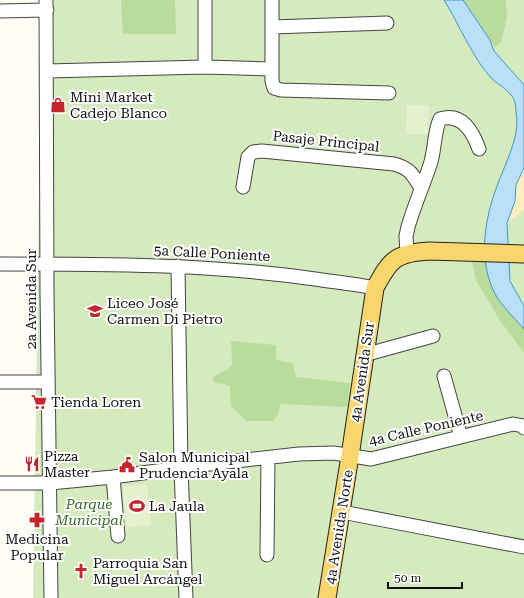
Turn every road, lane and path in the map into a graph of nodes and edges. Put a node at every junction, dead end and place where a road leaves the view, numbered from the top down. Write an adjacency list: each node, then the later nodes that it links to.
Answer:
1 (205, 0): 7 (street)
2 (272, 0): 6 (street)
3 (47, 5): 4 (street); 9 (street, 2a Avenida Sur)
4 (0, 11)
5 (388, 23): 6 (street)
6 (272, 27): 8 (street)
7 (205, 67): 8 (street); 9 (street)
8 (271, 69): 10 (street)
9 (47, 71): 17 (street, 2a Avenida Sur)
10 (389, 93)
11 (479, 149): 13 (street)
12 (243, 186): 13 (street, Pasaje Principal)
13 (421, 188): 14 (street)
14 (407, 253): 15 (main road); 19 (main road, 4a Avenida Sur)
15 (521, 254)
16 (0, 264): 17 (street, 5a Calle Poniente)
17 (46, 264): 18 (street, 5a Calle Poniente); 24 (street, 2a Avenida Sur)
18 (178, 266): 19 (street, 5a Calle Poniente); 29 (street)
19 (375, 288): 21 (main road, 4a Avenida Sur)
20 (433, 336): 21 (street)
21 (364, 354): 27 (main road, 4a Avenida Sur)
22 (444, 376): 26 (street)
23 (0, 382): 24 (street)
24 (48, 382): 32 (street, 2a Avenida Sur)
25 (523, 427): 26 (street, 4a Calle Poniente)
26 (460, 437): 27 (street, 4a Calle Poniente)
27 (350, 456): 28 (street, 4a Calle Poniente); 33 (main road, 4a Avenida Norte)
28 (268, 458): 29 (street, 4a Calle Poniente); 36 (street)
29 (180, 468): 30 (street, 4a Calle Poniente); 38 (street)
30 (113, 478): 32 (street, 4a Calle Poniente); 34 (street)
31 (0, 483): 32 (street, 4a Calle Poniente)
32 (50, 483): 37 (street, 2a Avenida Sur)
33 (342, 512): 35 (street); 39 (main road, 4a Avenida Norte)
34 (118, 536)
35 (524, 547)
36 (267, 555)
37 (52, 598)
38 (186, 598)
39 (327, 598)

